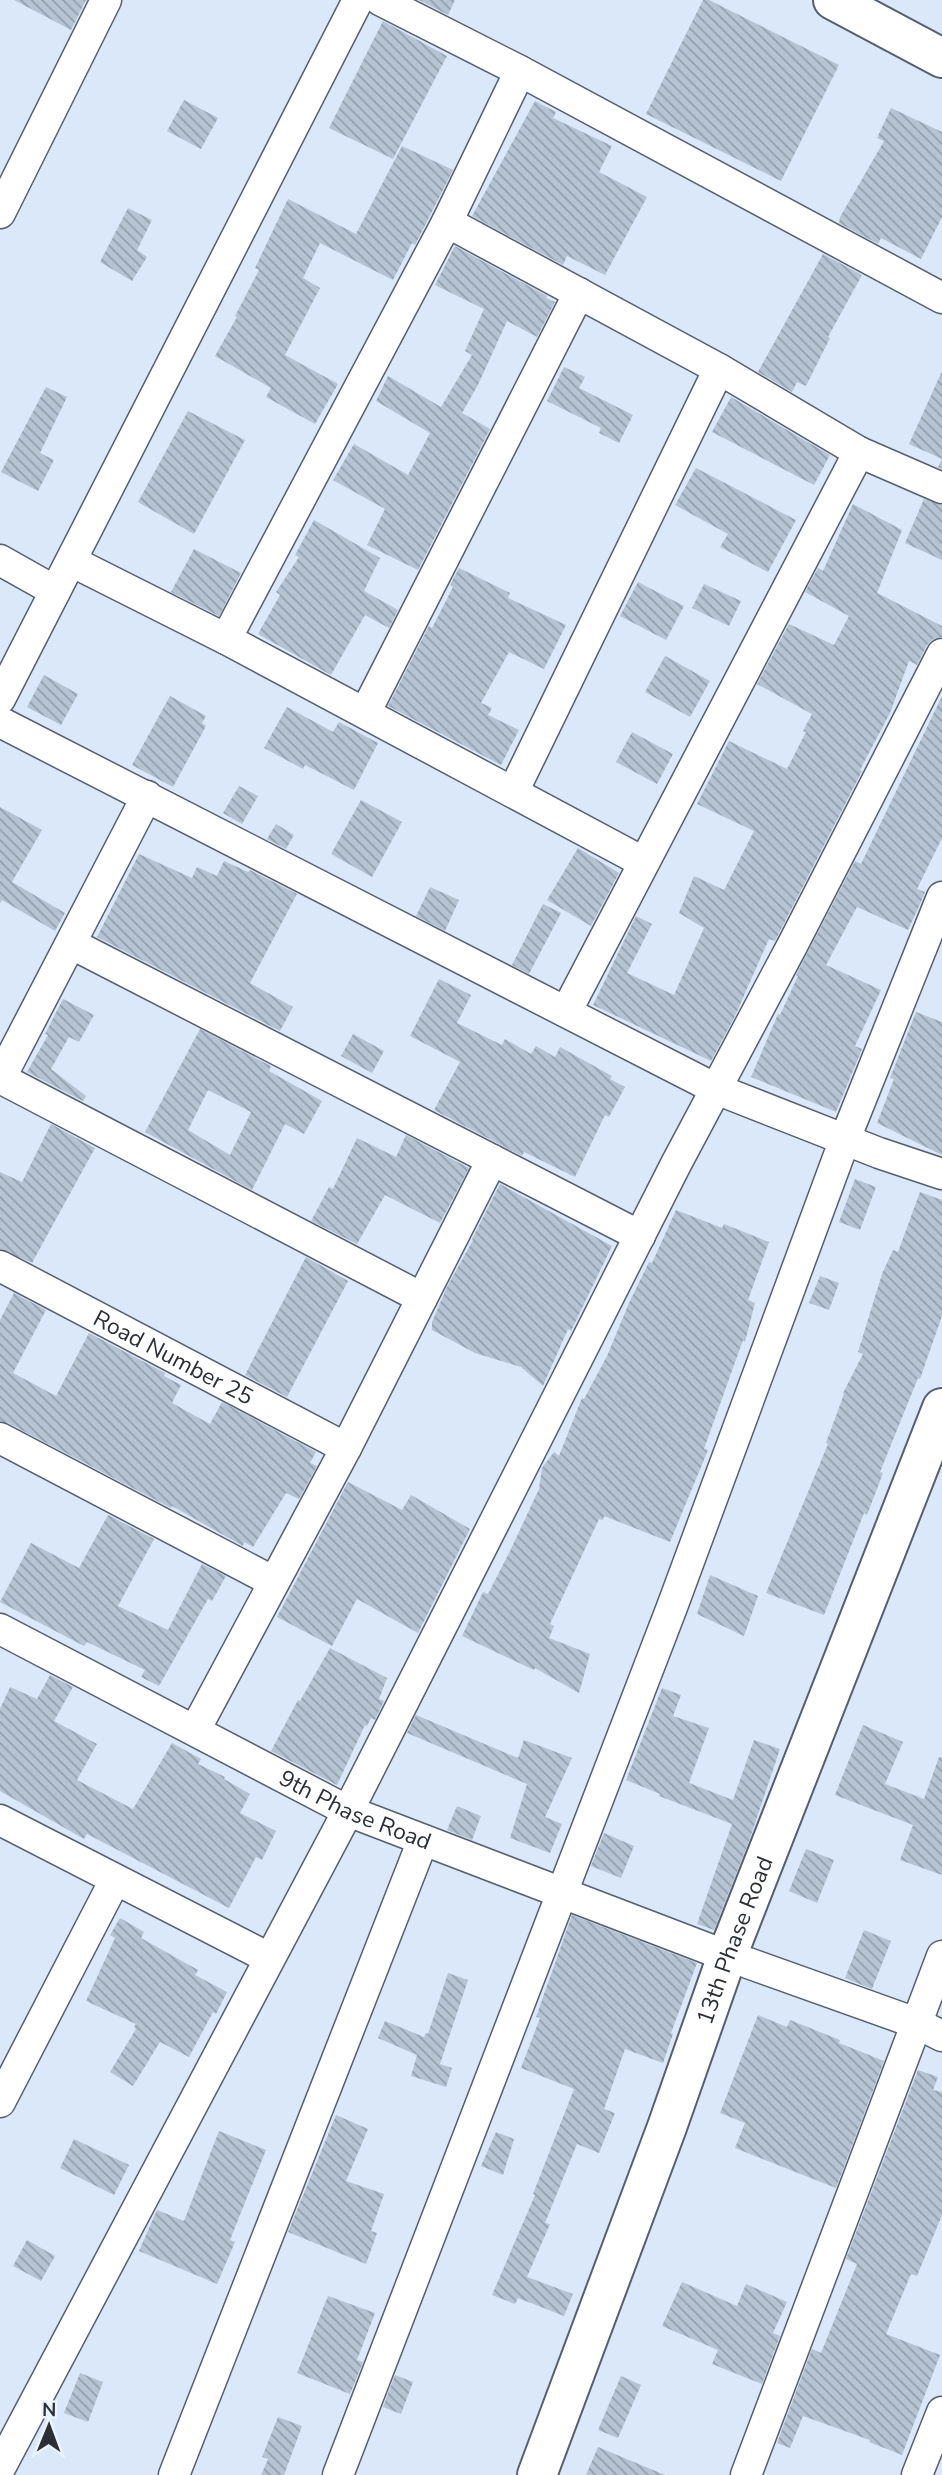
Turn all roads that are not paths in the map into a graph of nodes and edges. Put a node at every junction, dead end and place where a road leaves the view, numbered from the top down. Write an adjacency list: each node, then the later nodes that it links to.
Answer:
1 (106, 0): 7 (street)
2 (358, 0): 15 (street)
3 (380, 0): 6 (street)
4 (833, 0): 5 (street)
5 (942, 58)
6 (520, 71): 8 (street); 10 (street)
7 (0, 213)
8 (447, 222): 9 (street); 17 (street)
9 (579, 293): 11 (street); 20 (street)
10 (942, 298)
11 (719, 369): 12 (street); 22 (street)
12 (859, 452): 13 (street); 24 (street)
13 (942, 488)
14 (0, 560): 16 (street)
15 (71, 561): 16 (street); 17 (street)
16 (55, 591): 19 (street)
17 (226, 639): 20 (street)
18 (942, 654): 29 (street)
19 (0, 699)
20 (365, 713): 22 (street)
21 (0, 722): 23 (street)
22 (513, 792): 24 (street)
23 (147, 796): 26 (street); 27 (street)
24 (643, 862): 27 (street)
25 (942, 897): 30 (street)
26 (72, 944): 28 (street); 31 (street)
27 (566, 1012): 29 (street)
28 (0, 1079): 35 (street)
29 (716, 1089): 30 (street); 33 (street)
30 (845, 1139): 32 (street); 47 (street)
31 (492, 1160): 33 (street); 35 (street)
32 (942, 1174)
33 (640, 1236): 43 (street)
34 (0, 1266): 38 (street, Road Number 25)
35 (422, 1298): 38 (street)
36 (942, 1408): 50 (street, 13th Phase Road)
37 (0, 1438): 40 (street)
38 (346, 1448): 40 (street)
39 (942, 1471): 50 (street, 13th Phase Road)
40 (274, 1582): 42 (street)
41 (0, 1629): 42 (street, 9th Phase Road)
42 (195, 1730): 43 (street, 9th Phase Road)
43 (348, 1811): 45 (street, 9th Phase Road); 49 (street)
44 (0, 1821): 46 (street)
45 (424, 1840): 47 (street, 9th Phase Road); 56 (street)
46 (115, 1880): 49 (street); 53 (street)
47 (560, 1894): 50 (street, 9th Phase Road); 57 (street)
48 (942, 1956): 51 (street)
49 (269, 1958): 55 (street)
50 (737, 1960): 51 (street, 9th Phase Road); 52 (street, 13th Phase Road)
51 (929, 2030): 60 (street)
52 (710, 2039): 58 (street, 13th Phase Road); 59 (street, 13th Phase Road)
53 (0, 2102)
54 (942, 2412): 61 (street)
55 (0, 2468)
56 (174, 2475)
57 (338, 2475)
58 (537, 2475)
59 (555, 2475)
60 (746, 2475)
61 (917, 2475)

